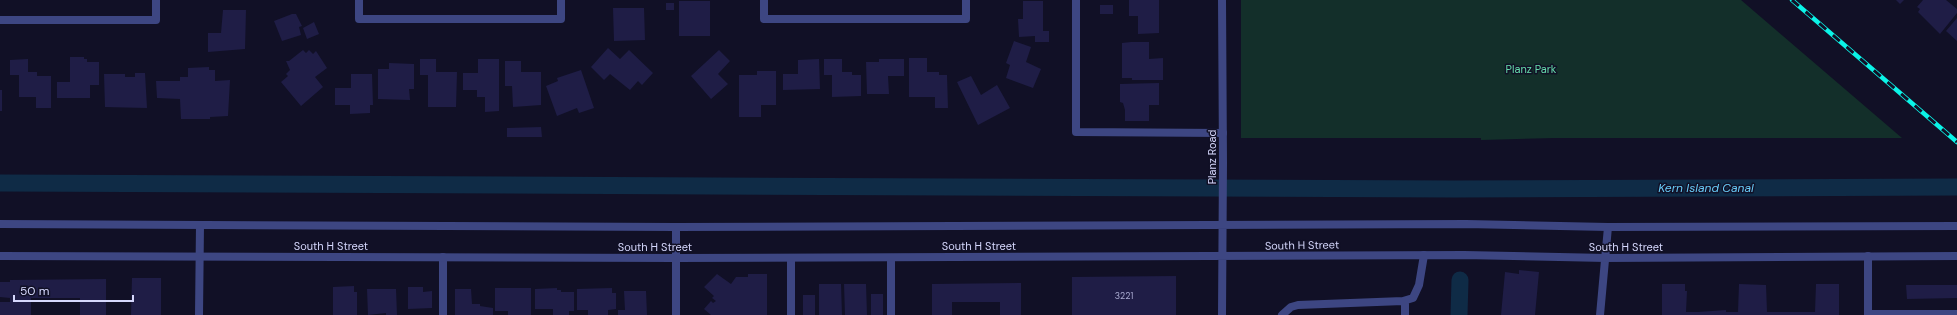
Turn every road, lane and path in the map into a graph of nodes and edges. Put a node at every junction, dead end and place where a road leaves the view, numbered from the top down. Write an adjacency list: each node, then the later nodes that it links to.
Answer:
1 (156, 0): 8 (street)
2 (359, 0): 3 (street)
3 (561, 0)
4 (764, 0): 5 (street)
5 (966, 0)
6 (1076, 0): 9 (street)
7 (1222, 0): 9 (street, Planz Road)
8 (0, 20)
9 (1223, 133): 12 (street, Planz Road)
10 (0, 224): 11 (street, South H Street)
11 (200, 225): 14 (street, South H Street); 18 (street)
12 (1222, 225): 14 (street, South H Street); 15 (street, South H Street); 22 (street, Planz Road)
13 (1957, 226): 15 (street, South H Street)
14 (676, 227): 23 (street)
15 (1608, 227): 26 (street)
16 (1424, 255): 22 (street, South H Street); 26 (street, South H Street); 27 (street)
17 (0, 256): 18 (street, South H Street)
18 (200, 256): 21 (street, South H Street); 30 (street)
19 (1868, 256): 20 (street, South H Street); 26 (street, South H Street); 28 (street)
20 (1957, 256)
21 (443, 257): 23 (street, South H Street); 31 (street)
22 (1222, 257): 25 (street, South H Street); 35 (street, Planz Road)
23 (676, 258): 24 (street, South H Street); 32 (street)
24 (791, 258): 25 (street, South H Street); 33 (street)
25 (891, 258): 34 (street)
26 (1606, 258): 38 (street)
27 (1406, 300): 36 (street); 37 (street)
28 (1868, 314): 29 (street)
29 (1957, 314)
30 (200, 315)
31 (443, 315)
32 (676, 315)
33 (791, 315)
34 (891, 315)
35 (1222, 315)
36 (1282, 315)
37 (1405, 315)
38 (1600, 315)

